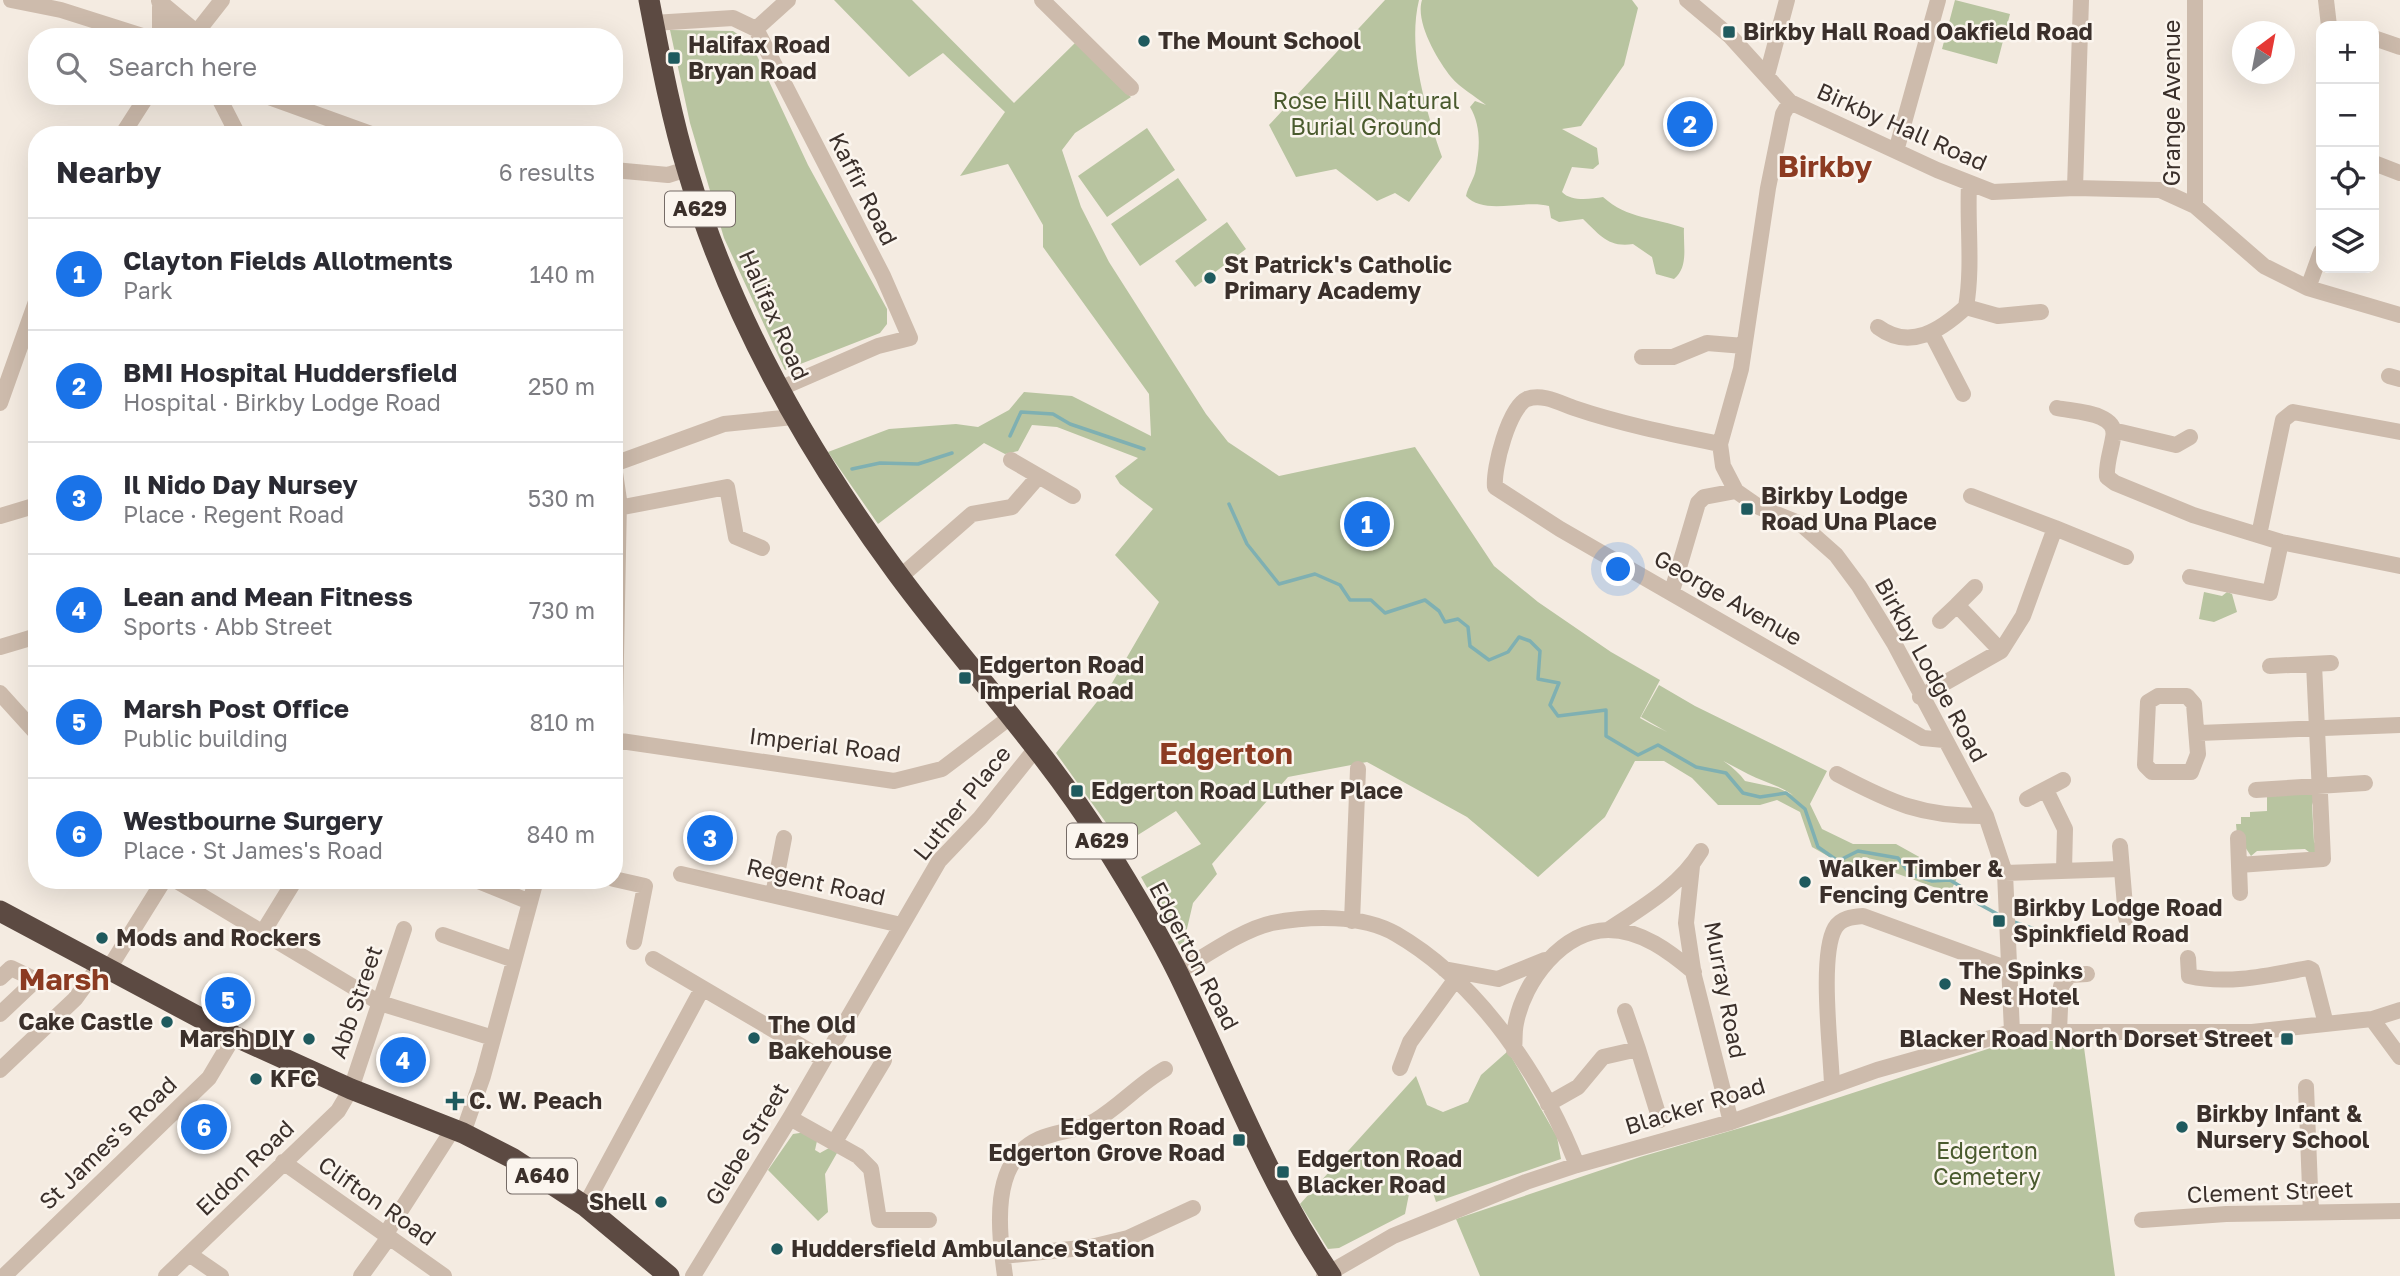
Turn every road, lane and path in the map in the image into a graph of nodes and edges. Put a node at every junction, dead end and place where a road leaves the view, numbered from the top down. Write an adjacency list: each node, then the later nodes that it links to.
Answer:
1 (11, 0): 15 (street)
2 (222, 0): 19 (street)
3 (649, 0): 14 (highway, Halifax Road / A629)
4 (788, 0): 20 (street)
5 (1042, 0): 24 (street)
6 (1687, 0): 23 (street, Birkby Hall Road)
7 (1787, 0): 23 (street)
8 (1938, 0): 32 (street)
9 (2081, 0): 38 (street)
10 (2195, 0): 39 (street, Grange Avenue)
11 (2326, 0): 13 (street)
12 (159, 1): 16 (street); 17 (street); 18 (street)
13 (2331, 21)
14 (653, 23): 20 (street); 34 (highway, Halifax Road / A629)
15 (118, 28)
16 (160, 28)
17 (173, 28)
18 (188, 28)
19 (199, 28)
20 (756, 29): 50 (street, Kaffir Road)
21 (2379, 40): 22 (street)
22 (2400, 47)
23 (1767, 75): 25 (street, Birkby Hall Road)
24 (1131, 88)
25 (1790, 102): 32 (street, Birkby Hall Road); 48 (street)
26 (141, 105): 29 (street)
27 (223, 105): 30 (street)
28 (291, 105): 31 (street)
29 (128, 126)
30 (233, 126)
31 (349, 126)
32 (1896, 151): 37 (street, Birkby Hall Road)
33 (2379, 165): 36 (street)
34 (687, 169): 35 (street); 50 (highway, Halifax Road / A629)
35 (623, 171)
36 (2400, 173)
37 (1969, 184): 38 (street, Birkby Hall Road); 42 (street)
38 (2075, 188): 39 (street, Birkby Hall Road)
39 (2195, 206): 41 (street, Birkby Hall Road)
40 (2316, 266): 41 (street)
41 (2308, 288): 44 (street, Birkby Hall Road)
42 (1966, 307): 43 (street); 47 (street)
43 (2041, 312)
44 (2400, 315)
45 (28, 324): 52 (street)
46 (1878, 327): 47 (street)
47 (1932, 334): 51 (street)
48 (1744, 346): 49 (street); 58 (street)
49 (1642, 357)
50 (779, 389): 54 (highway, Halifax Road / A629)
51 (1963, 394)
52 (0, 403)
53 (2057, 408): 56 (street)
54 (793, 417): 60 (street); 67 (highway, Halifax Road / A629)
55 (2400, 432): 70 (street)
56 (2115, 433): 57 (street); 70 (street)
57 (2190, 437)
58 (1720, 444): 62 (street); 78 (street, George Avenue)
59 (1012, 460): 61 (street)
60 (623, 462)
61 (1038, 477): 63 (street); 75 (street)
62 (1736, 491): 78 (street); 88 (street, Birkby Lodge Road)
63 (1073, 496)
64 (1971, 496): 69 (street)
65 (623, 507): 72 (street)
66 (28, 508): 68 (street)
67 (856, 514): 75 (highway, Edgerton Road / A629)
68 (0, 516)
69 (2055, 528): 73 (street); 83 (street)
70 (2259, 535): 71 (street)
71 (2281, 542): 74 (street); 76 (street)
72 (762, 548)
73 (2126, 556)
74 (2400, 566)
75 (900, 577): 89 (highway, Edgerton Road / A629)
76 (2190, 577)
77 (1975, 587): 79 (street)
78 (1672, 591): 94 (street, George Avenue)
79 (1957, 605): 80 (street); 83 (street)
80 (1940, 621)
81 (28, 639): 82 (street)
82 (0, 647)
83 (2001, 650): 88 (street)
84 (2332, 663): 85 (street)
85 (2314, 664): 86 (street); 92 (street)
86 (2270, 666)
87 (0, 693): 90 (street)
88 (1920, 697): 94 (street, Birkby Lodge Road)
89 (1013, 715): 95 (street, Imperial Road); 96 (highway, Edgerton Road / A629)
90 (28, 724)
91 (2400, 725): 92 (street)
92 (2318, 728): 93 (street); 101 (street)
93 (2199, 733): 93 (street)
94 (1944, 740): 105 (street, Birkby Lodge Road)
95 (623, 741)
96 (1037, 747): 128 (street, Luther Place); 140 (highway, Edgerton Road / A629)
97 (1358, 769): 127 (street)
98 (1837, 774): 105 (street)
99 (2063, 780): 102 (street)
100 (2365, 783): 101 (street)
101 (2320, 786): 103 (street); 110 (street)
102 (2046, 790): 104 (street); 113 (street)
103 (2256, 790)
104 (2027, 799)
105 (1986, 816): 114 (street, Birkby Lodge Road)
106 (784, 838): 123 (street)
107 (2238, 838): 110 (street)
108 (2120, 846): 112 (street)
109 (1701, 851): 111 (street)
110 (2239, 865): 122 (street)
111 (1692, 866): 130 (street); 141 (street, Murray Road)
112 (2120, 869): 113 (street); 126 (street)
113 (2064, 870): 114 (street)
114 (2005, 873): 139 (street, Birkby Lodge Road)
115 (681, 874): 123 (street, Regent Road)
116 (623, 881): 133 (street)
117 (157, 889): 138 (street)
118 (189, 889): 131 (street)
119 (289, 889): 131 (street)
120 (498, 889): 124 (street)
121 (534, 889): 124 (street)
122 (2240, 892)
123 (774, 895): 128 (street, Regent Road)
124 (530, 902): 137 (street)
125 (2, 917): 138 (highway, A640)
126 (2126, 918)
127 (1352, 921): 140 (street); 143 (street)
128 (901, 925): 159 (street, Glebe Street)
129 (404, 929): 146 (street, Abb Street)
130 (1608, 930): 134 (street); 141 (street)
131 (263, 932): 146 (street)
132 (443, 935): 137 (street)
133 (634, 942)
134 (1554, 956): 143 (street); 157 (street)
135 (2188, 958): 151 (street)
136 (653, 959): 145 (street)
137 (514, 960): 155 (street)
138 (103, 968): 154 (highway, A640); 161 (street)
139 (2011, 970): 153 (street, Birkby Lodge Road); 164 (street)
140 (1178, 972): 185 (highway, Edgerton Road / A629)
141 (1694, 972): 170 (street, Murray Road)
142 (2087, 974): 152 (street)
143 (1450, 975): 157 (street); 162 (street)
144 (0, 978): 149 (street)
145 (702, 989): 159 (street); 175 (street)
146 (380, 1003): 155 (street); 166 (street, Abb Street)
147 (2400, 1010): 150 (street, Blacker Road)
148 (1625, 1011): 156 (street)
149 (0, 1014)
150 (2372, 1019): 151 (street, Blacker Road); 158 (street)
151 (2326, 1024): 152 (street, Blacker Road)
152 (2059, 1031): 153 (street, Blacker Road)
153 (2012, 1032): 164 (street, Blacker Road)
154 (234, 1036): 166 (highway, A640); 184 (street, St James's Road)
155 (493, 1038): 171 (street)
156 (1638, 1049): 167 (street); 169 (street)
157 (1514, 1050): 167 (street)
158 (2400, 1058)
159 (823, 1059): 168 (street, Glebe Street)
160 (884, 1059): 172 (street)
161 (3, 1062)
162 (1399, 1068)
163 (1165, 1069): 183 (street)
164 (1832, 1085): 170 (street, Blacker Road)
165 (2306, 1087): 178 (street)
166 (351, 1089): 171 (highway, A640); 173 (street, Eldon Road)
167 (1548, 1104): 174 (street)
168 (790, 1118): 172 (street); 191 (street, Glebe Street)
169 (1660, 1120)
170 (1731, 1122): 174 (street, Blacker Road)
171 (458, 1131): 175 (highway, A640); 181 (street)
172 (834, 1143): 179 (street)
173 (283, 1162): 181 (street, Clifton Road); 182 (street, Eldon Road)
174 (1577, 1165): 185 (street, Blacker Road)
175 (585, 1206): 190 (highway, A640)
176 (1193, 1208): 183 (street)
177 (2400, 1211): 178 (street, Clement Street)
178 (2311, 1213): 180 (street, Clement Street)
179 (929, 1220)
180 (2142, 1220)
181 (387, 1236): 188 (street); 189 (street, Clifton Road)
182 (189, 1254): 186 (street, Eldon Road); 187 (street)
183 (1002, 1256): 192 (street)
184 (2, 1275)
185 (1328, 1275)
186 (166, 1276)
187 (221, 1276)
188 (361, 1276)
189 (444, 1276)
190 (669, 1276)
191 (693, 1276)
192 (1005, 1276)

